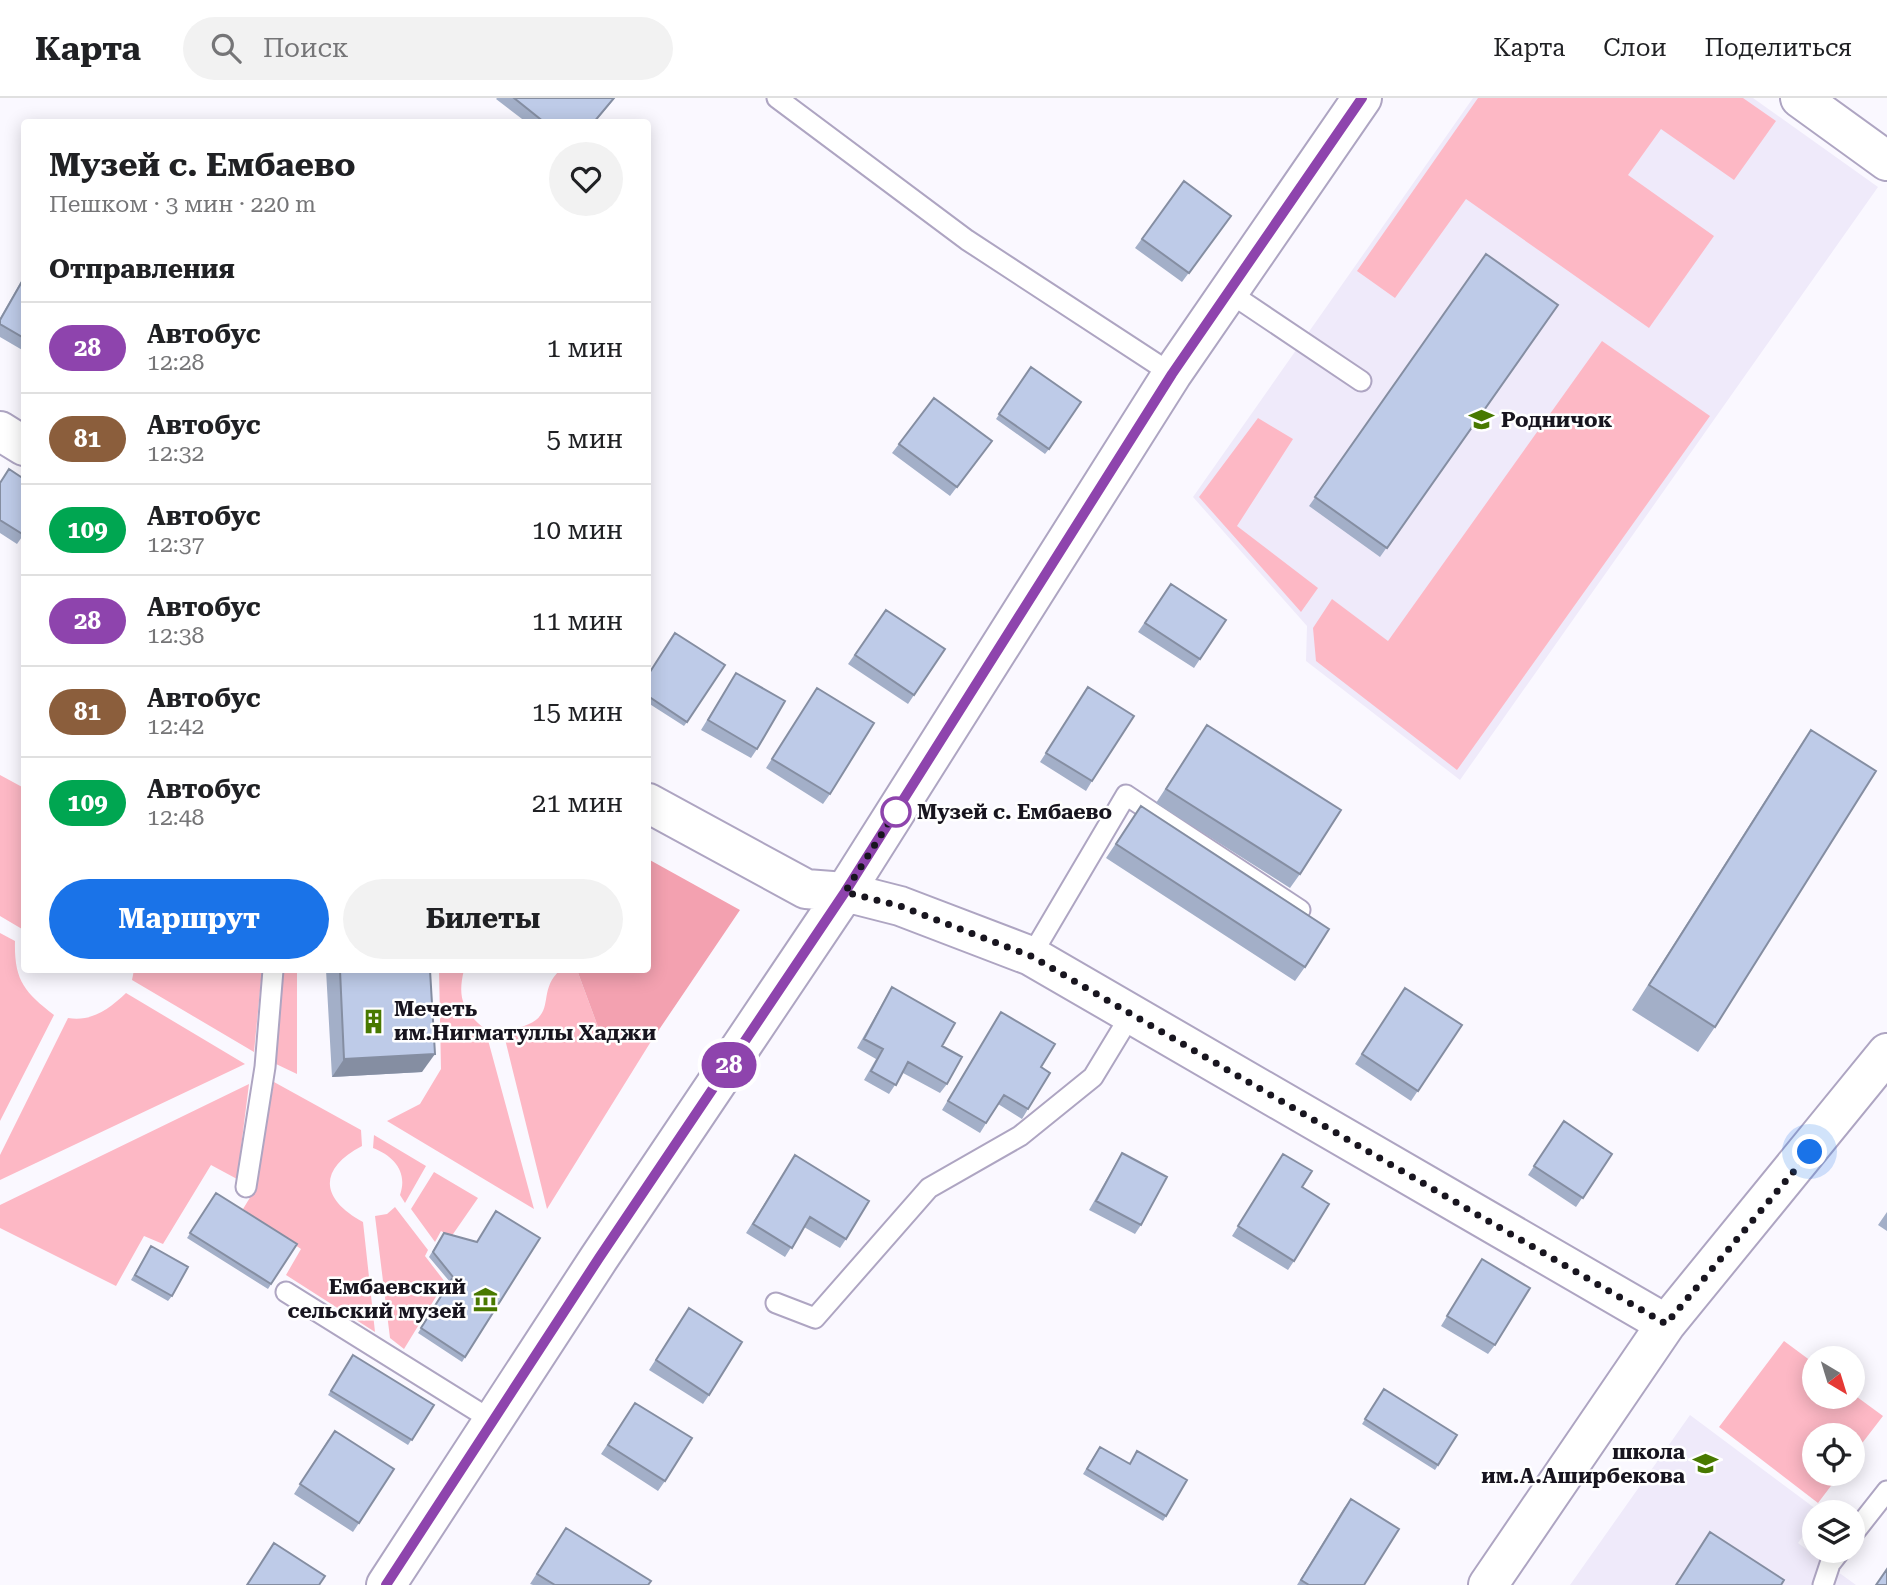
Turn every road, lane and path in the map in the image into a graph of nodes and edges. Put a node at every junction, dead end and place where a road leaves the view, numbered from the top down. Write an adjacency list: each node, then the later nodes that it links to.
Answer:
1 (777, 98): 6 (lane)
2 (1362, 98): 5 (street)
3 (1800, 98): 4 (street)
4 (1887, 161)
5 (1227, 291): 6 (street); 7 (lane)
6 (1172, 374): 11 (street)
7 (1361, 381)
8 (0, 431): 9 (street)
9 (21, 444)
10 (651, 805): 11 (street)
11 (845, 892): 13 (street); 21 (street)
12 (1300, 910): 13 (lane)
13 (1031, 956): 15 (street)
14 (273, 973): 17 (lane)
15 (1130, 1016): 19 (lane); 20 (street)
16 (1887, 1054): 20 (street)
17 (246, 1187)
18 (286, 1293): 21 (lane)
19 (776, 1303)
20 (1666, 1324): 26 (street)
21 (493, 1421): 25 (street)
22 (1887, 1490): 23 (lane)
23 (1865, 1518)
24 (1831, 1563): 27 (lane)
25 (386, 1585)
26 (1488, 1585)
27 (1823, 1585)

